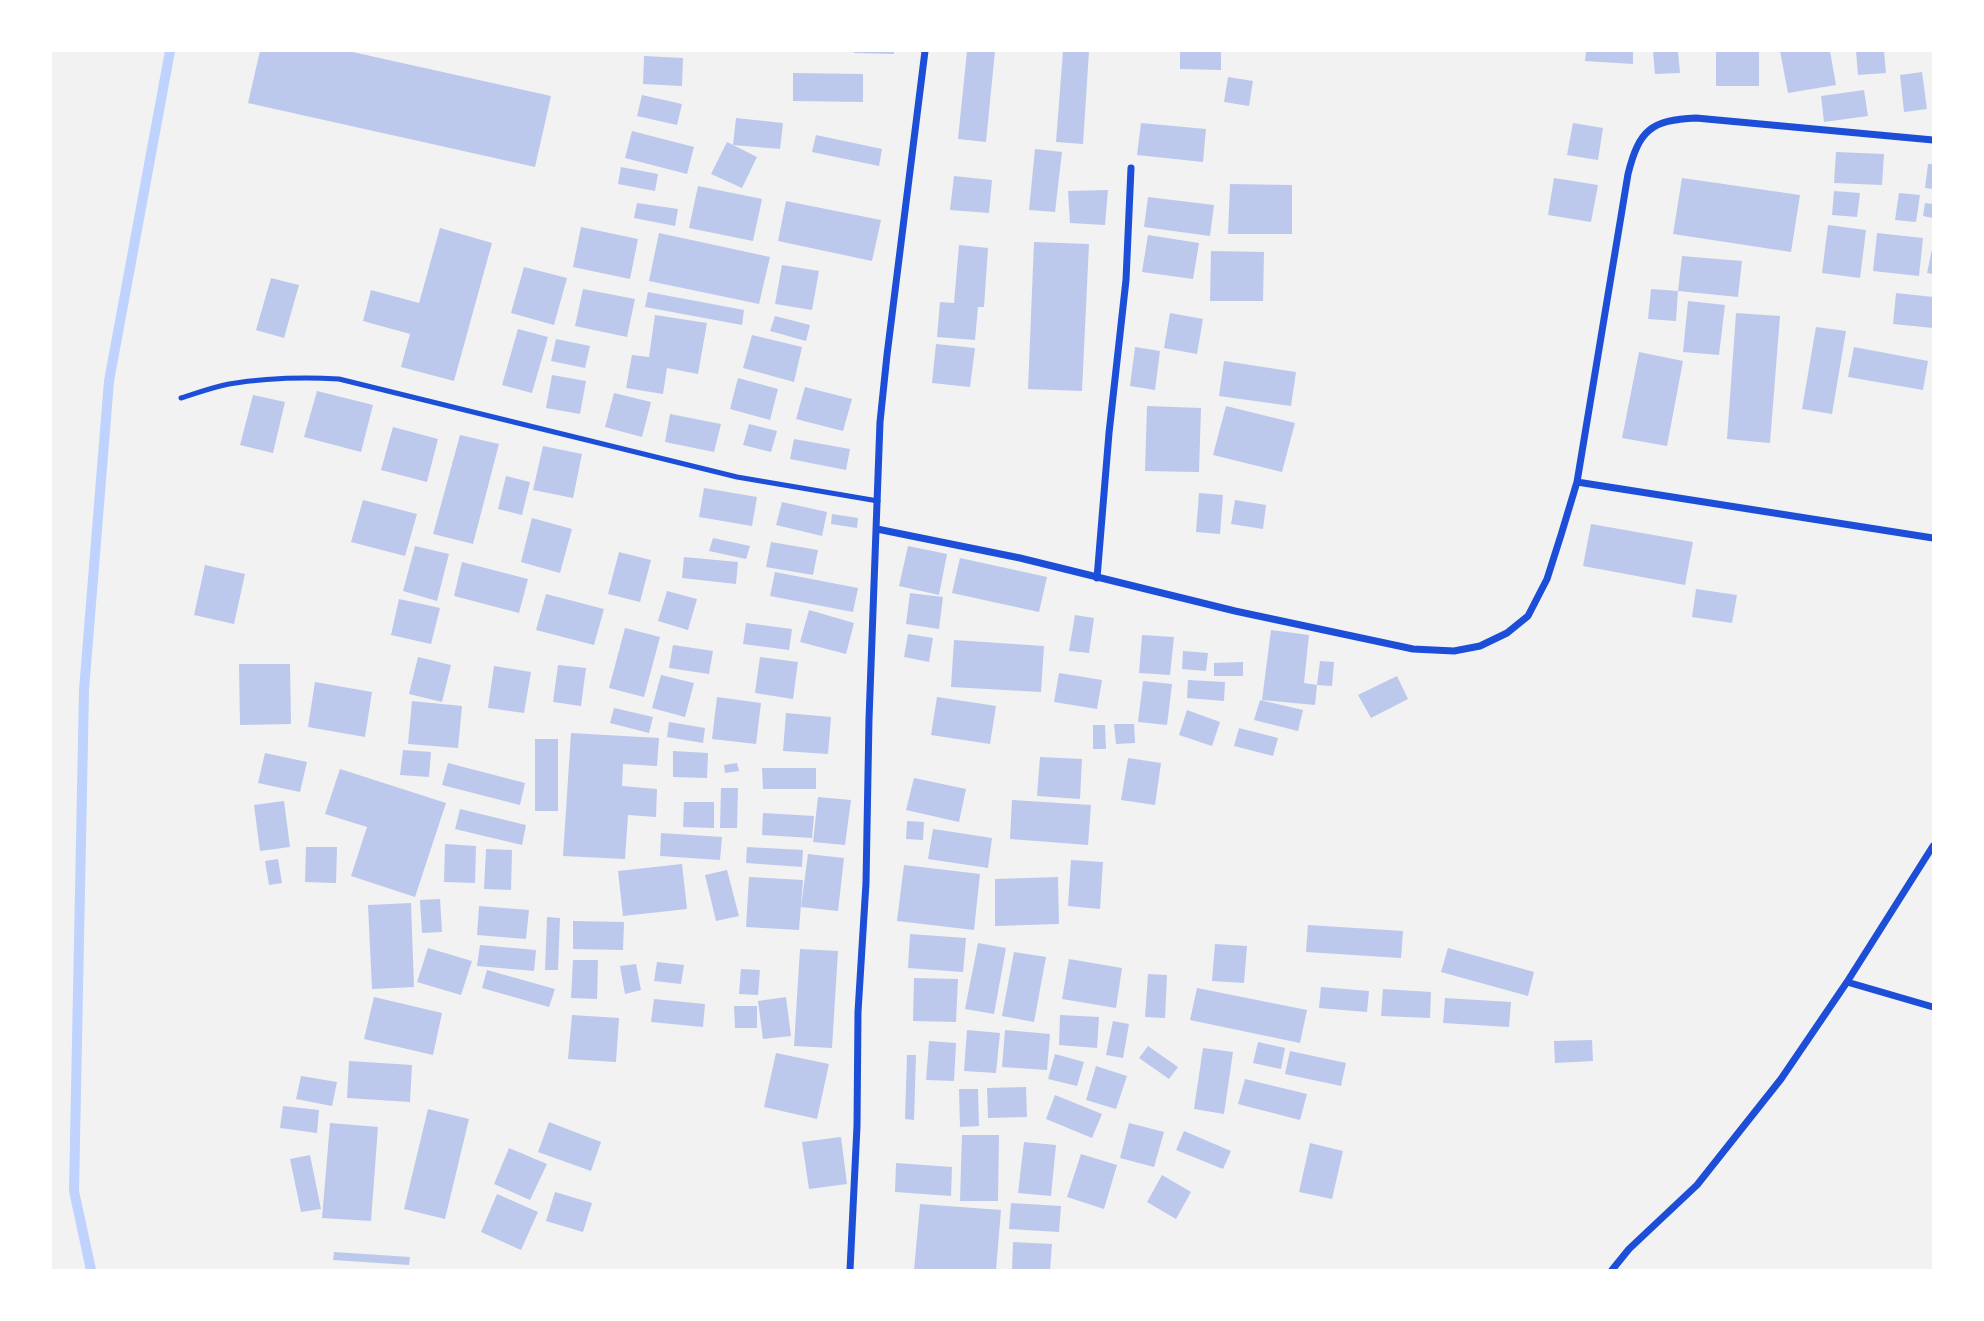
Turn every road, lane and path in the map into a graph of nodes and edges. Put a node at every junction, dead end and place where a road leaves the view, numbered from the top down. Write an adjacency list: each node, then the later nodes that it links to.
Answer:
1 (925, 51): 6 (street)
2 (1933, 140): 5 (street)
3 (1131, 168): 9 (street)
4 (181, 398): 6 (lane)
5 (1577, 482): 8 (street); 9 (street)
6 (878, 501): 7 (street)
7 (877, 529): 9 (street); 13 (street)
8 (1933, 538)
9 (1097, 578)
10 (1933, 846): 11 (street)
11 (1847, 982): 12 (street); 14 (street)
12 (1933, 1007)
13 (850, 1270)
14 (1612, 1270)

